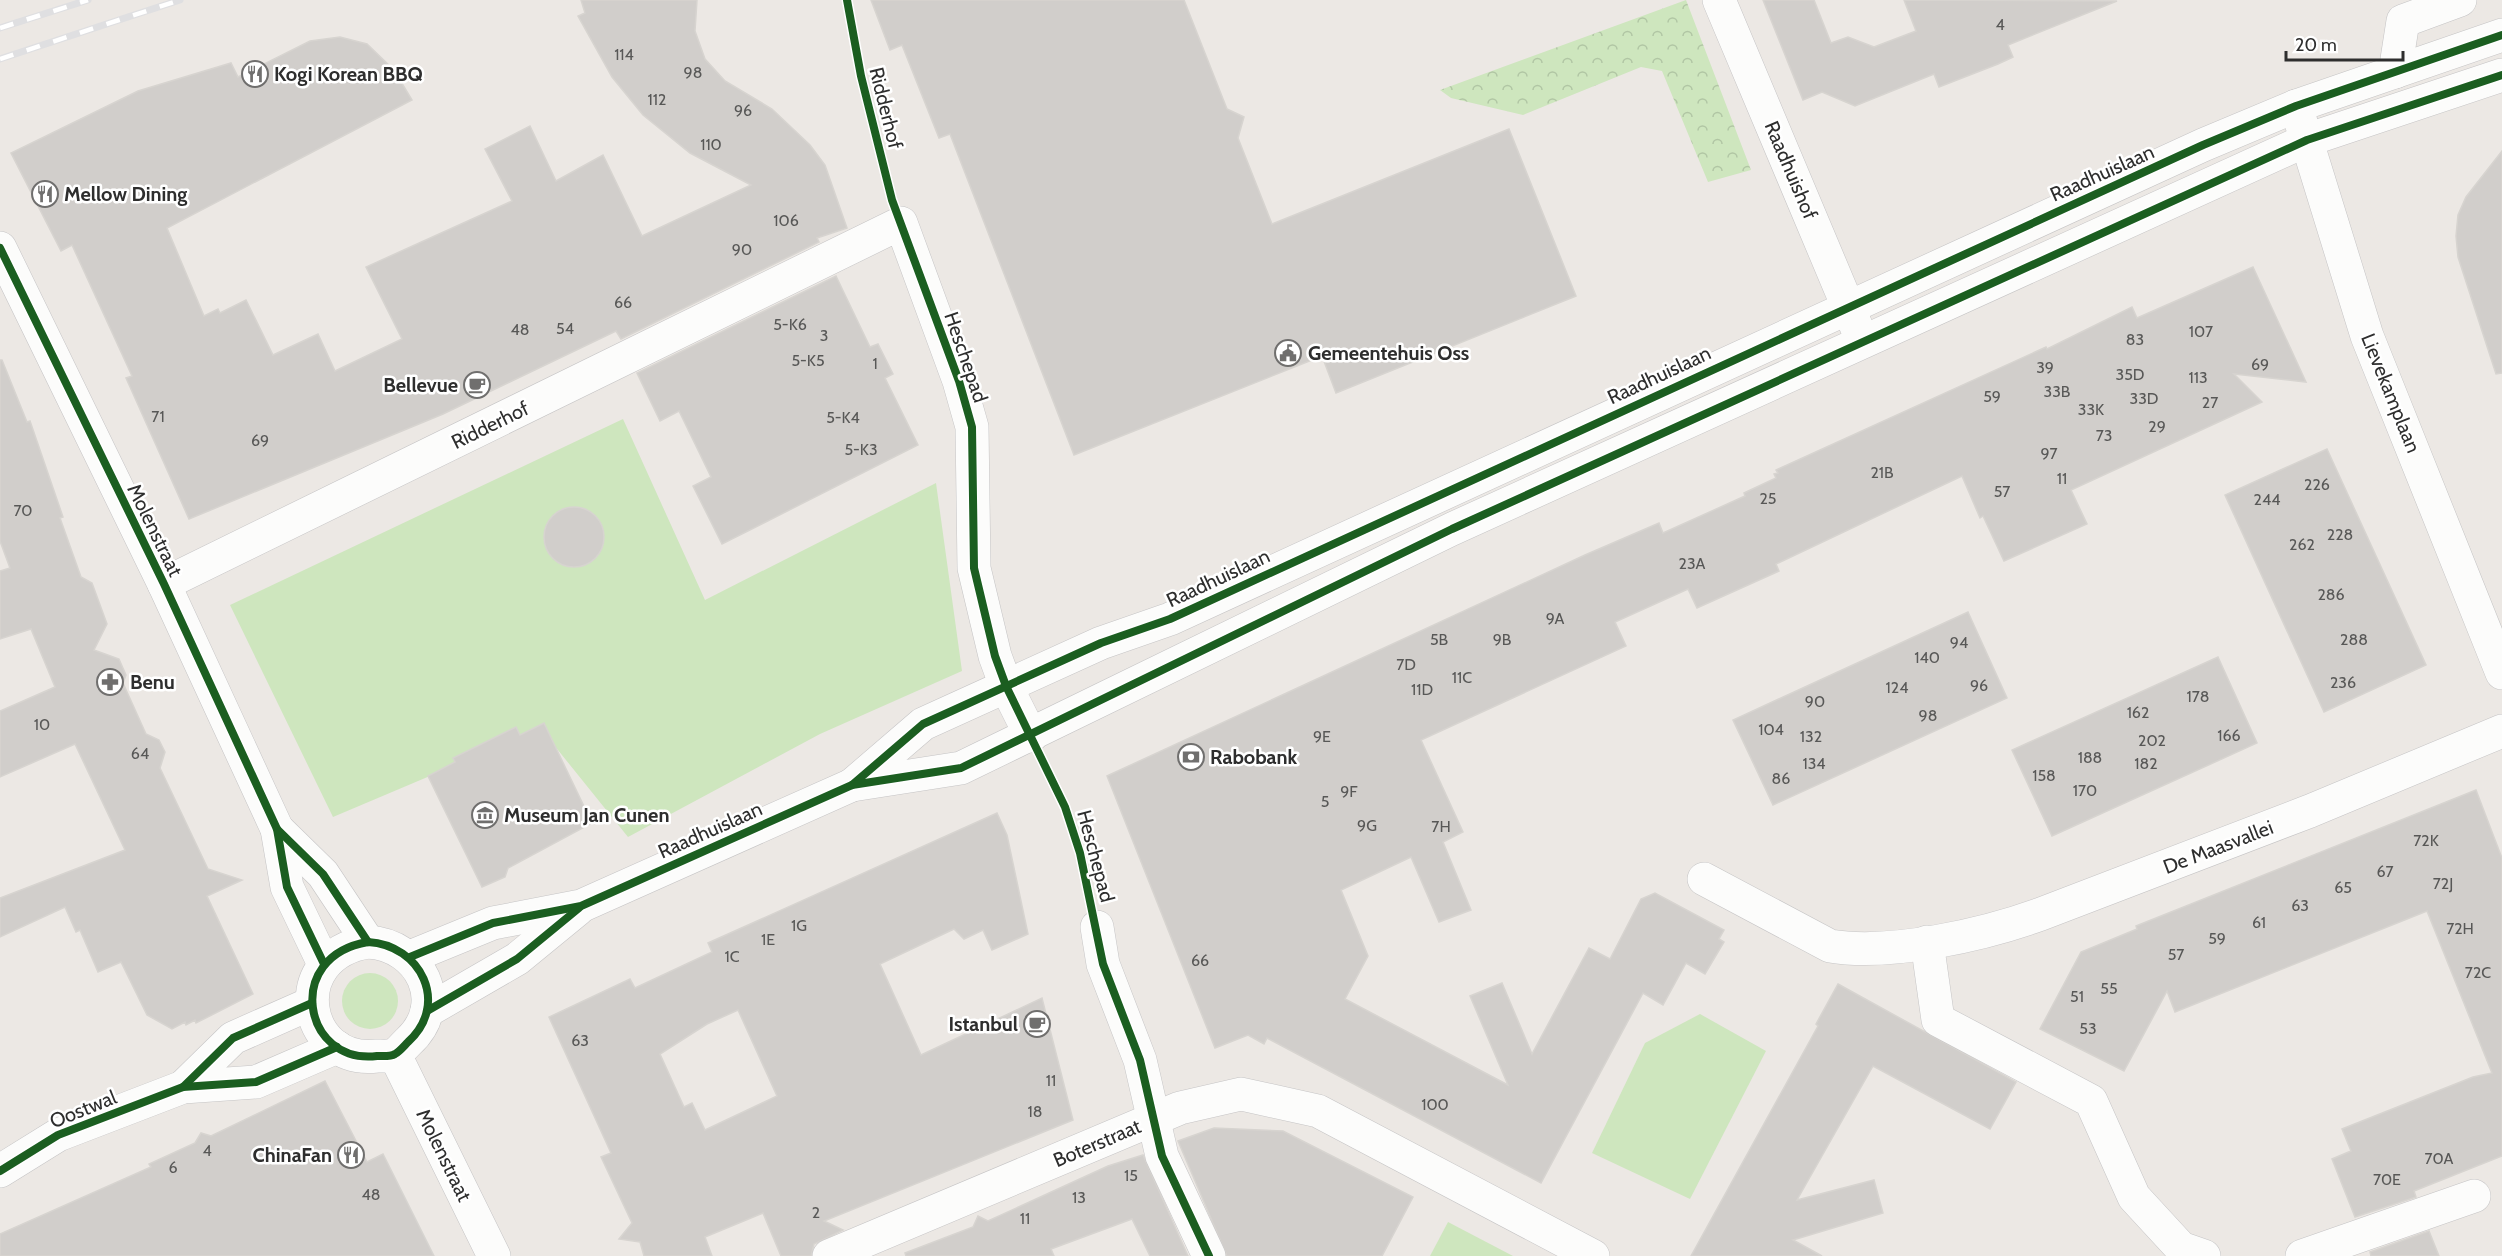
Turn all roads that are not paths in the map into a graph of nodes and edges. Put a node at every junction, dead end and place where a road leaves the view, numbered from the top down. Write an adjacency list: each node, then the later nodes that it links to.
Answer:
1 (1719, 0): 10 (street, Raadhuishof)
2 (2460, 0): 4 (street)
3 (2502, 35): 4 (street, Raadhuislaan)
4 (2396, 72): 6 (street, Raadhuislaan)
5 (2502, 75): 7 (street, Raadhuislaan)
6 (2296, 106): 7 (street, Lievekamplaan); 10 (street, Raadhuislaan)
7 (2307, 140): 11 (street, Raadhuislaan); 13 (street, Lievekamplaan)
8 (901, 223): 12 (street, Ridderhof); 14 (street, Heschepad)
9 (0, 248): 12 (street, Molenstraat)
10 (1846, 307): 11 (street, Raadhuishof); 14 (street, Raadhuislaan)
11 (1862, 340): 16 (street, Raadhuislaan)
12 (164, 584): 18 (street, Molenstraat)
13 (2502, 673)
14 (1006, 687): 16 (street, Heschepad); 17 (street, Raadhuislaan)
15 (2502, 731): 23 (street, De Maasvallei)
16 (1031, 736): 17 (street, Raadhuislaan)
17 (852, 785): 20 (street, Raadhuislaan)
18 (277, 829): 22 (street, Molenstraat); 25 (street, Molenstraat)
19 (1704, 879): 23 (street, De Maasvallei)
20 (581, 906): 24 (street, Raadhuislaan); 27 (street, Raadhuislaan)
21 (1097, 927): 31 (street, Heschepad)
22 (368, 942): 24 (street); 25 (street)
23 (1927, 942): 38 (street)
24 (410, 957): 27 (street)
25 (324, 964): 26 (street)
26 (312, 1003): 28 (street); 30 (street, Oostwal)
27 (427, 1011): 29 (street)
28 (337, 1047): 29 (street); 30 (street, Oostwal)
29 (395, 1055): 34 (street, Molenstraat)
30 (183, 1087): 32 (street, Oostwal)
31 (1155, 1119): 35 (street, Boterstraat); 36 (street, Heschepad); 37 (street, Boterstraat)
32 (0, 1171)
33 (2474, 1196): 39 (street)
34 (494, 1256)
35 (829, 1256)
36 (1209, 1256)
37 (1593, 1256)
38 (2204, 1256)
39 (2302, 1256)

